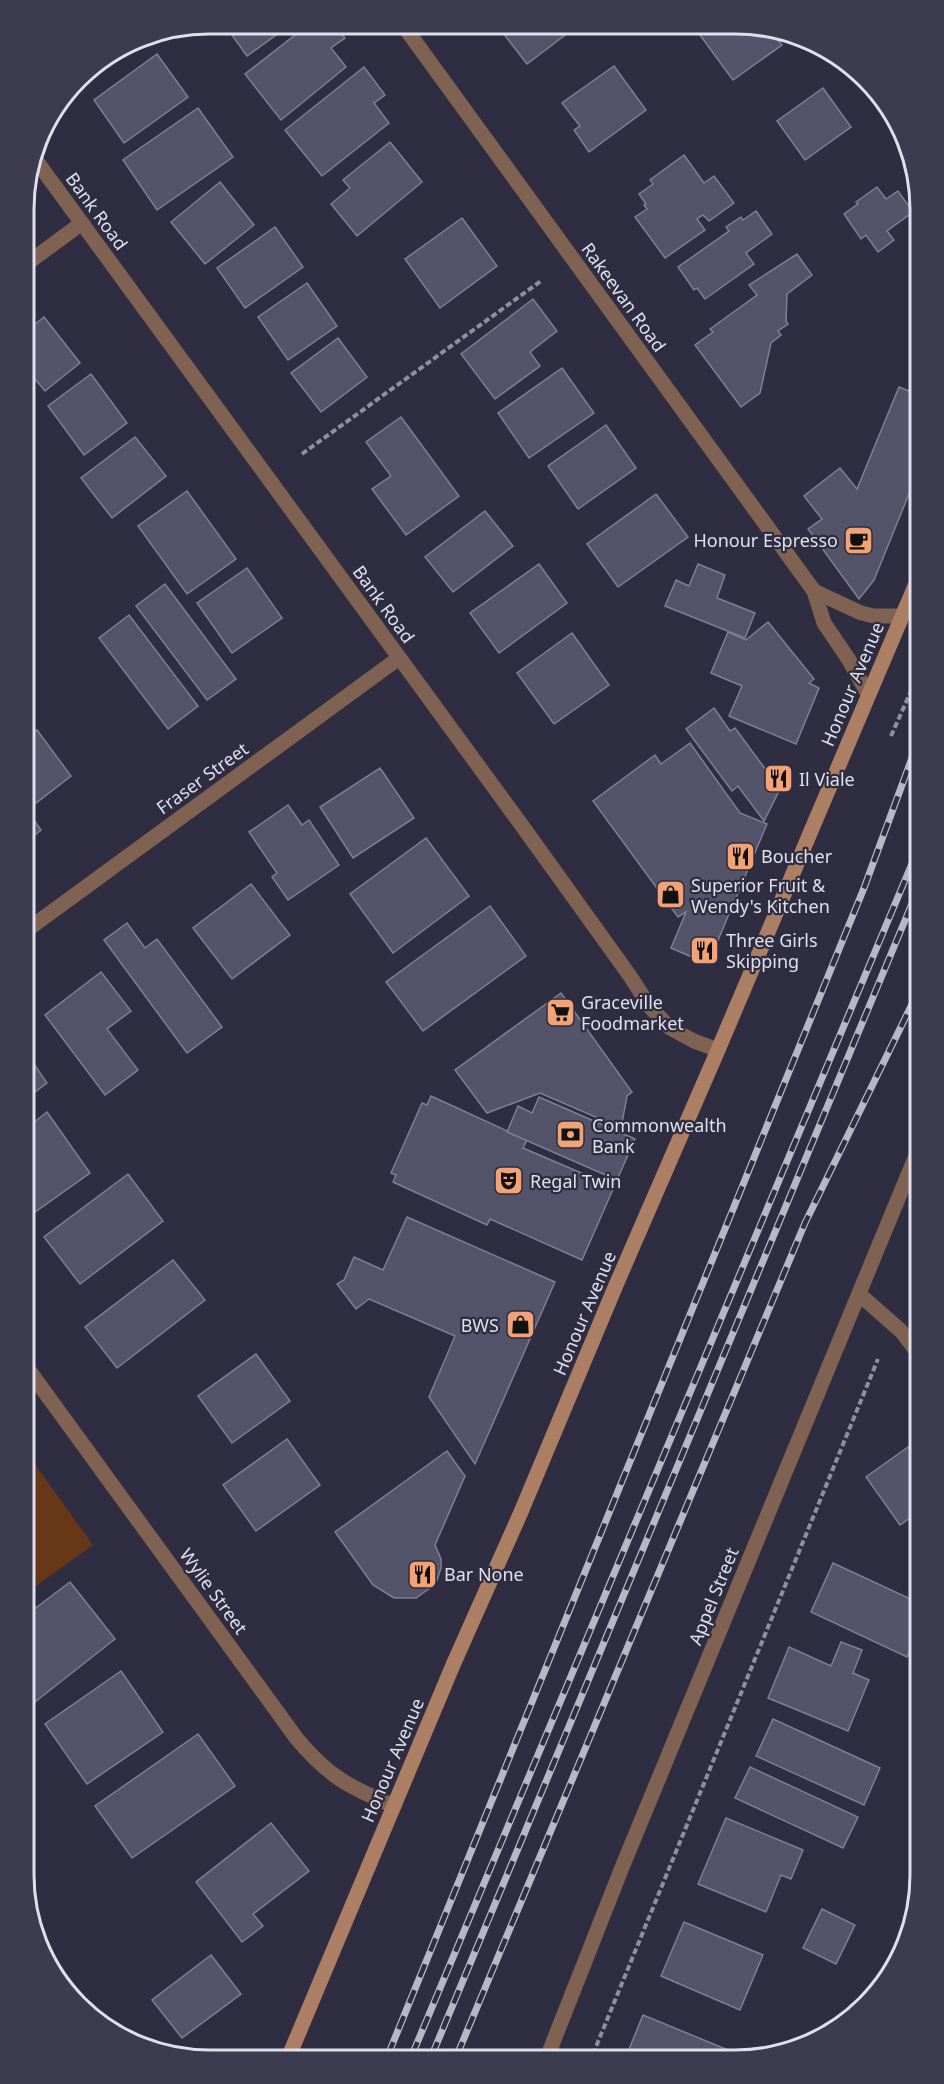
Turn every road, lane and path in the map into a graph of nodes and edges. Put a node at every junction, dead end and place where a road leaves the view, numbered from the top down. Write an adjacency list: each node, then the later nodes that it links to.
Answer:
1 (410, 34): 7 (street, Rakeevan Road)
2 (40, 165): 3 (street, Bank Road)
3 (82, 223): 4 (street); 10 (street, Bank Road)
4 (35, 258)
5 (541, 281): 6 (path)
6 (302, 454)
7 (814, 591): 9 (street, Rakeevan Road); 11 (street, Rakeevan Road)
8 (910, 597): 9 (main road, Honour Avenue)
9 (902, 616): 11 (main road, Honour Avenue)
10 (399, 658): 14 (street, Fraser Street); 15 (street, Bank Road)
11 (868, 694): 15 (main road, Honour Avenue)
12 (910, 694): 13 (path)
13 (891, 736)
14 (35, 924)
15 (718, 1050): 21 (main road, Honour Avenue)
16 (909, 1172): 17 (street, Appel Street)
17 (860, 1294): 18 (street); 23 (street, Appel Street)
18 (909, 1342)
19 (878, 1359): 24 (path)
20 (34, 1378): 21 (street, Wylie Street)
21 (394, 1806): 22 (main road, Honour Avenue)
22 (292, 2050)
23 (550, 2050)
24 (595, 2050)

